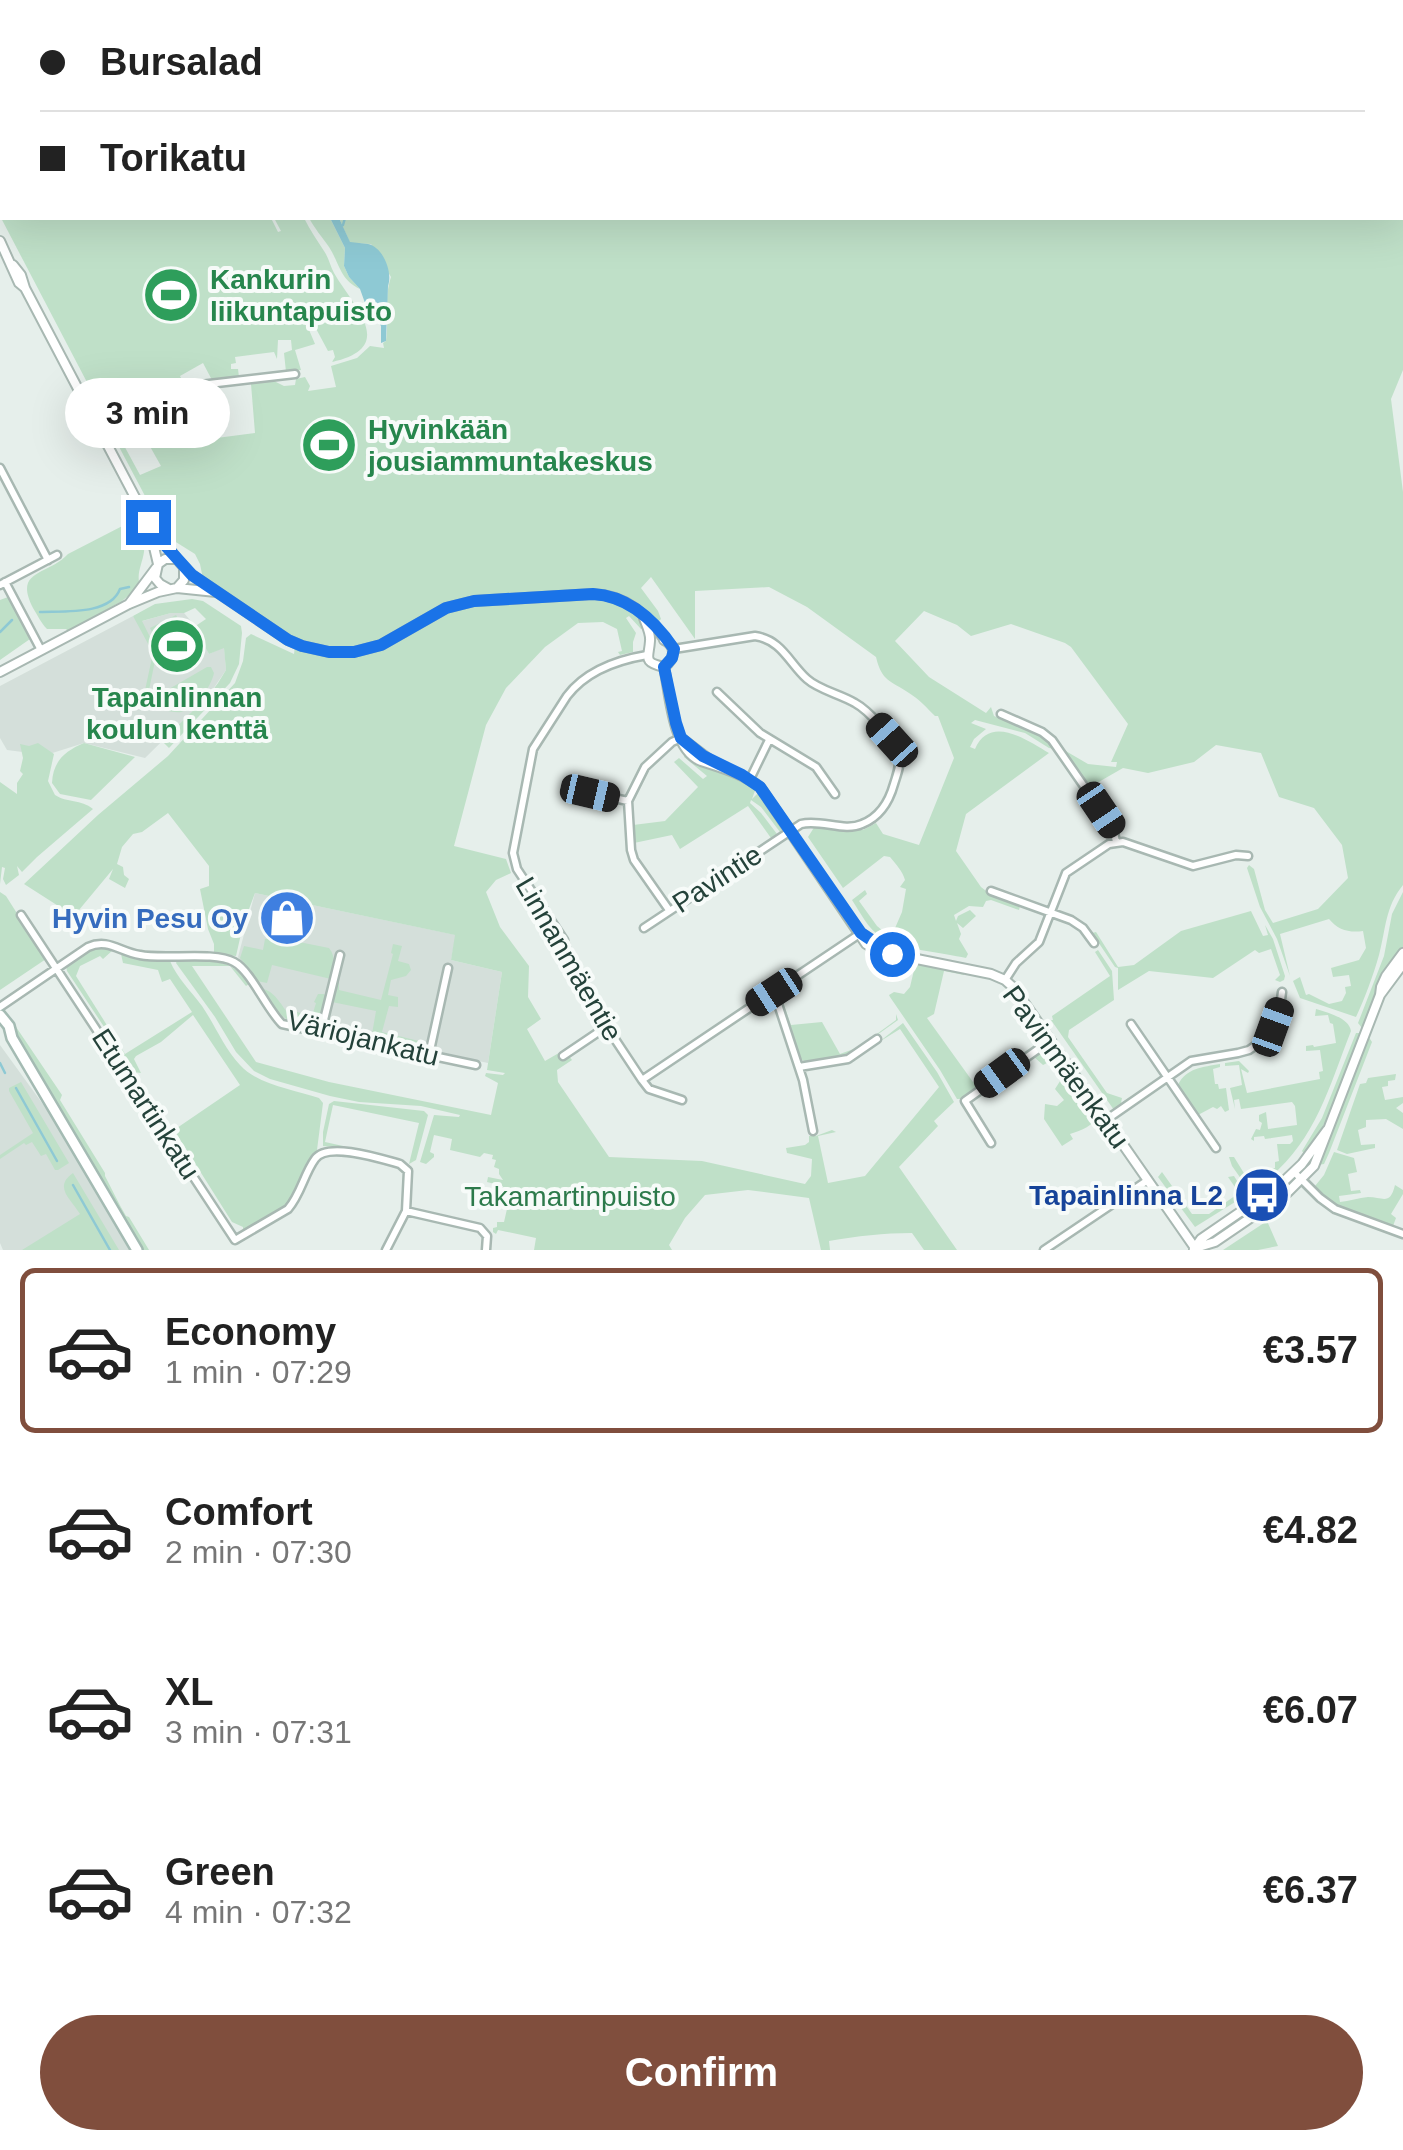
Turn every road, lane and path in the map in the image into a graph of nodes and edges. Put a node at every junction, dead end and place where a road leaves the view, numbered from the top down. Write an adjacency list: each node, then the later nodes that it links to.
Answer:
1 (0, 241): 3 (street)
2 (295, 374): 3 (street)
3 (96, 424): 5 (street)
4 (0, 468): 8 (street)
5 (148, 522): 7 (street); 9 (street)
6 (57, 555): 8 (street)
7 (176, 559): 9 (street); 10 (street)
8 (48, 560): 11 (street)
9 (156, 566): 12 (street); 14 (street)
10 (184, 567): 12 (street); 13 (street)
11 (3, 584): 19 (street)
12 (173, 588): 13 (street); 14 (street)
13 (219, 593): 15 (street)
14 (128, 604): 19 (street)
15 (643, 614): 16 (street); 17 (street)
16 (665, 640): 17 (street); 18 (street)
17 (650, 643): 20 (street)
18 (674, 649): 21 (street); 31 (street)
19 (40, 650): 22 (street)
20 (646, 654): 21 (street); 53 (street, Linnanmäentie)
21 (664, 667): 25 (street)
22 (0, 672)
23 (717, 692): 26 (street)
24 (1000, 714): 32 (street)
25 (681, 738): 27 (street, Pavinmäenkatu); 30 (street)
26 (768, 740): 27 (street); 29 (street)
27 (750, 779): 31 (street, Pavinmäenkatu)
28 (568, 792): 30 (street)
29 (836, 794)
30 (628, 802): 35 (street)
31 (791, 830): 35 (street, Pavintie); 39 (street, Pavinmäenkatu)
32 (1116, 842): 33 (street); 36 (street)
33 (1248, 856)
34 (991, 891): 36 (street)
35 (669, 910): 38 (street, Pavintie)
36 (1050, 912): 40 (street); 46 (street)
37 (22, 915): 44 (street, Etumartinkatu)
38 (644, 928)
39 (861, 933): 46 (street, Pavinmäenkatu); 47 (street)
40 (1094, 943)
41 (1403, 953): 49 (street)
42 (340, 955): 54 (street)
43 (1403, 964): 49 (street)
44 (57, 968): 50 (street, Väriojankatu); 54 (street, Väriojankatu); 73 (street, Etumartinkatu)
45 (448, 968): 58 (street)
46 (1005, 980): 57 (street, Pavinmäenkatu)
47 (774, 992): 61 (street); 63 (street)
48 (1282, 992): 62 (street)
49 (1380, 996): 66 (street)
50 (0, 1011): 55 (main road)
51 (1131, 1024): 62 (street)
52 (0, 1026): 55 (main road)
53 (606, 1027): 59 (street); 63 (street, Linnanmäentie)
54 (321, 1032): 58 (street, Väriojankatu)
55 (12, 1038): 76 (main road)
56 (877, 1039): 61 (street)
57 (1051, 1040): 65 (street, Pavinmäenkatu); 68 (street)
58 (429, 1055): 60 (street, Väriojankatu)
59 (563, 1056)
60 (476, 1065)
61 (799, 1067): 67 (street)
62 (1168, 1077): 65 (street); 69 (street)
63 (642, 1080): 64 (street)
64 (682, 1100)
65 (1106, 1120): 71 (street, Pavinmäenkatu)
66 (1327, 1130): 70 (street); 72 (street)
67 (812, 1132)
68 (991, 1142)
69 (1216, 1148)
70 (1294, 1172): 72 (street); 75 (street)
71 (1148, 1180): 75 (street, Pavinmäenkatu); 79 (street)
72 (1302, 1180): 74 (street); 75 (street)
73 (406, 1211): 77 (street); 78 (street)
74 (1403, 1234)
75 (1194, 1249)
76 (137, 1250)
77 (386, 1250)
78 (486, 1250)
79 (1044, 1250)

